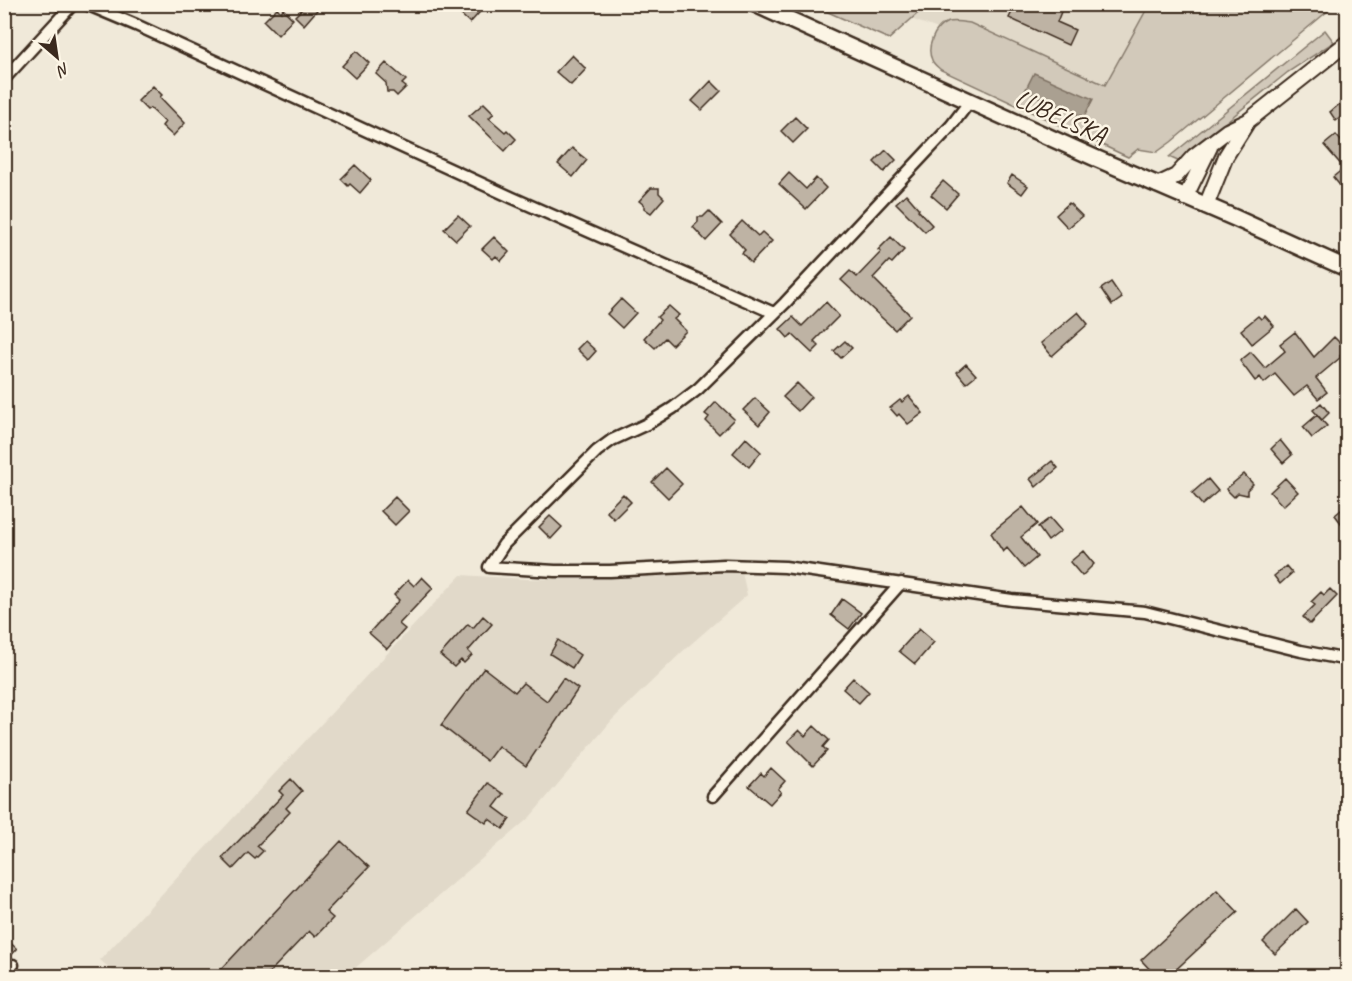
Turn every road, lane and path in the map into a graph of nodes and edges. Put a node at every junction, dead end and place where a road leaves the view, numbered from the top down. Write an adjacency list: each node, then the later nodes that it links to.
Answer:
1 (74, 4): 5 (street)
2 (86, 4): 13 (street)
3 (755, 4): 6 (main road, LUBELSKA)
4 (1347, 42): 7 (street)
5 (4, 79)
6 (970, 101): 9 (main road, LUBELSKA); 13 (street)
7 (1248, 121): 8 (street); 11 (street)
8 (1212, 143): 9 (street); 10 (street)
9 (1157, 185): 10 (main road, LUBELSKA)
10 (1185, 198): 11 (main road, LUBELSKA)
11 (1206, 206): 12 (main road, LUBELSKA)
12 (1347, 269)
13 (774, 313): 14 (street)
14 (901, 583): 15 (street); 16 (street)
15 (1347, 660)
16 (713, 796)
17 (14, 965): 18 (street)
18 (4, 975)

